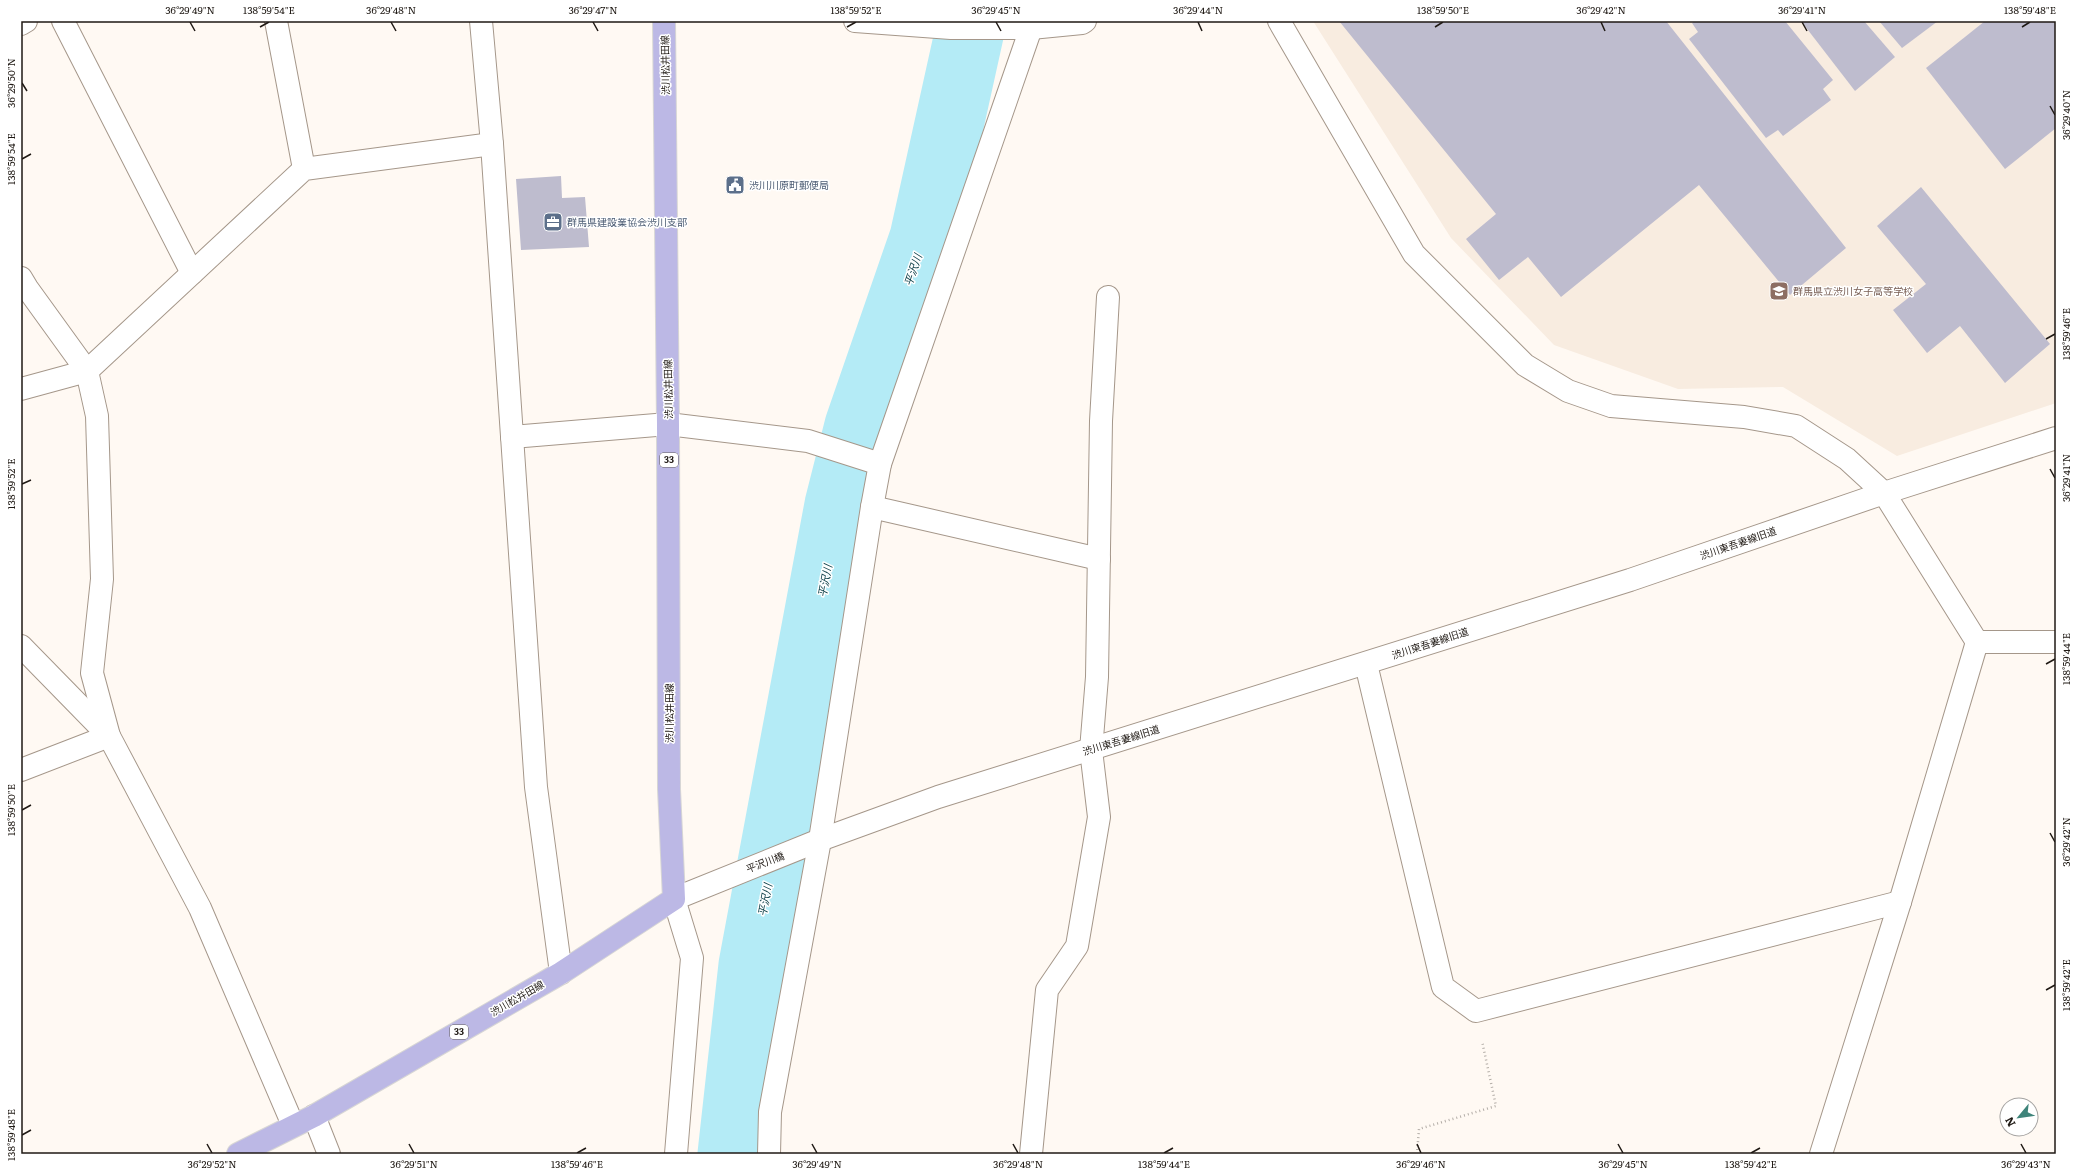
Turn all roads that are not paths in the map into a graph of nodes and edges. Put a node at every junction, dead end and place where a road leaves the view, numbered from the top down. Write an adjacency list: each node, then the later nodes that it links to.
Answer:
1 (26, 21): 9 (street)
2 (63, 21): 14 (street)
3 (276, 21): 13 (street)
4 (480, 21): 12 (street)
5 (664, 21): 19 (main road, 渋川松井田線 / 33)
6 (855, 21): 10 (street)
7 (1085, 21): 11 (street)
8 (1279, 21): 23 (street)
9 (21, 24)
10 (942, 25): 11 (street)
11 (1024, 25): 22 (street)
12 (492, 144): 13 (street); 20 (street)
13 (304, 169): 14 (street)
14 (192, 273): 17 (street)
15 (21, 278): 17 (street)
16 (1108, 298): 25 (street)
17 (88, 371): 18 (street); 30 (street)
18 (21, 389)
19 (668, 424): 20 (street); 22 (street); 34 (main road, 渋川松井田線 / 33)
20 (512, 437): 36 (street)
21 (2056, 438): 23 (street, 渋川東吾妻線旧道)
22 (874, 462): 24 (street)
23 (1884, 493): 26 (street); 29 (street, 渋川東吾妻線旧道)
24 (872, 507): 25 (street); 33 (street)
25 (1099, 559): 31 (street)
26 (1977, 642): 27 (street); 35 (street)
27 (2056, 642)
28 (21, 646): 30 (street)
29 (1366, 664): 31 (street, 渋川東吾妻線旧道); 35 (street)
30 (110, 736): 32 (street); 38 (street)
31 (1091, 750): 33 (street, 渋川東吾妻線旧道); 43 (street)
32 (21, 770)
33 (812, 843): 34 (street, 平沢川橋); 42 (street)
34 (674, 899): 36 (main road, 渋川松井田線 / 33); 41 (street)
35 (1900, 902): 44 (street)
36 (561, 973): 37 (main road, 渋川松井田線 / 33)
37 (314, 1116): 38 (main road, 渋川松井田線 / 33); 40 (street)
38 (293, 1125): 39 (main road, 渋川松井田線 / 33)
39 (238, 1154)
40 (329, 1154)
41 (676, 1154)
42 (769, 1154)
43 (1031, 1154)
44 (1821, 1154)

